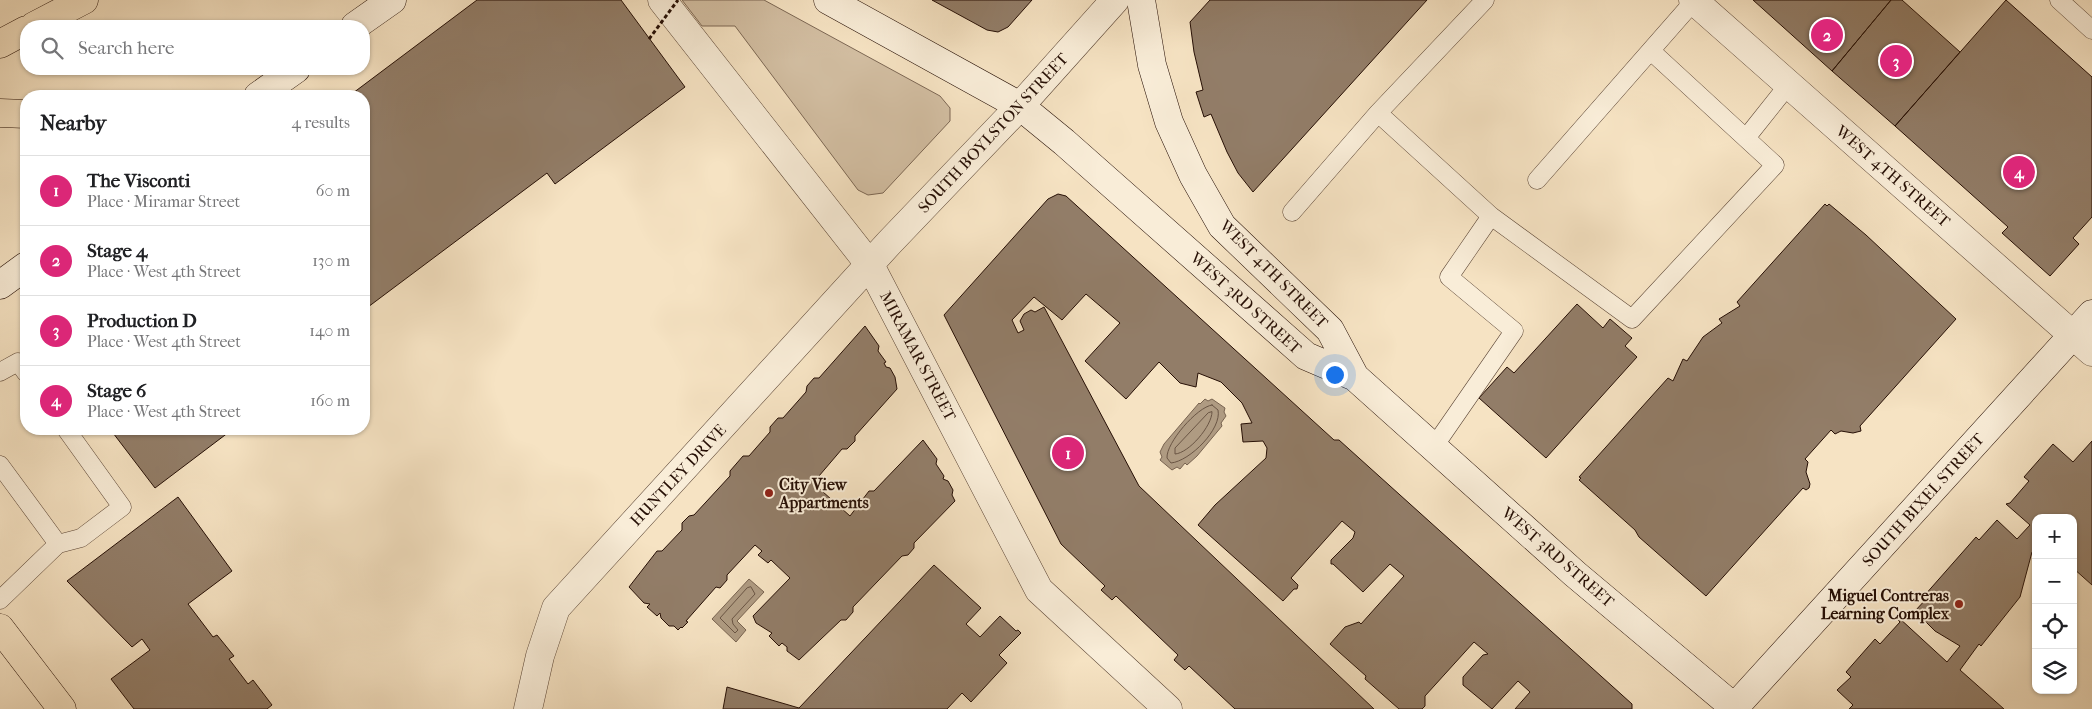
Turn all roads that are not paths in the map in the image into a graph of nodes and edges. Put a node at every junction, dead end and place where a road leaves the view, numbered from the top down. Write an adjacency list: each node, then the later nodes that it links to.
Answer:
1 (84, 0): 10 (main road)
2 (392, 0): 11 (street)
3 (662, 0): 27 (street, MIRAMAR STREET)
4 (828, 0): 19 (street, WEST 3RD STREET)
5 (1115, 0): 19 (street, SOUTH BOYLSTON STREET)
6 (1141, 0): 34 (street, WEST 4TH STREET)
7 (1485, 0): 21 (lane)
8 (2058, 0): 12 (lane)
9 (1694, 1): 15 (lane); 17 (street, WEST 4TH STREET)
10 (46, 20)
11 (364, 20)
12 (2092, 30)
13 (20, 33): 14 (main road)
14 (0, 44)
15 (1650, 51): 23 (lane); 24 (lane)
16 (288, 75): 18 (street)
17 (1789, 84): 23 (lane); 31 (street, WEST 4TH STREET)
18 (266, 90)
19 (1020, 106): 27 (street, SOUTH BOYLSTON STREET); 34 (street, WEST 3RD STREET)
20 (0, 113): 22 (main road)
21 (1378, 113): 25 (lane); 26 (lane)
22 (20, 114)
23 (1746, 138): 26 (lane)
24 (1537, 180)
25 (1292, 212)
26 (1491, 216): 36 (lane)
27 (870, 265): 42 (street, HUNTLEY DRIVE); 43 (street, MIRAMAR STREET)
28 (20, 270): 29 (street)
29 (0, 285)
30 (2092, 314): 31 (street, SOUTH BIXEL STREET)
31 (2083, 343): 44 (street, SOUTH BIXEL STREET)
32 (20, 365): 33 (lane)
33 (0, 372)
34 (1355, 377): 36 (street, WEST 3RD STREET)
35 (70, 435): 38 (lane)
36 (1433, 448): 44 (street, WEST 3RD STREET)
37 (0, 465): 38 (lane)
38 (58, 544): 39 (lane)
39 (0, 600)
40 (3, 639): 41 (main road)
41 (62, 709)
42 (528, 709)
43 (1168, 709)
44 (1734, 709)

